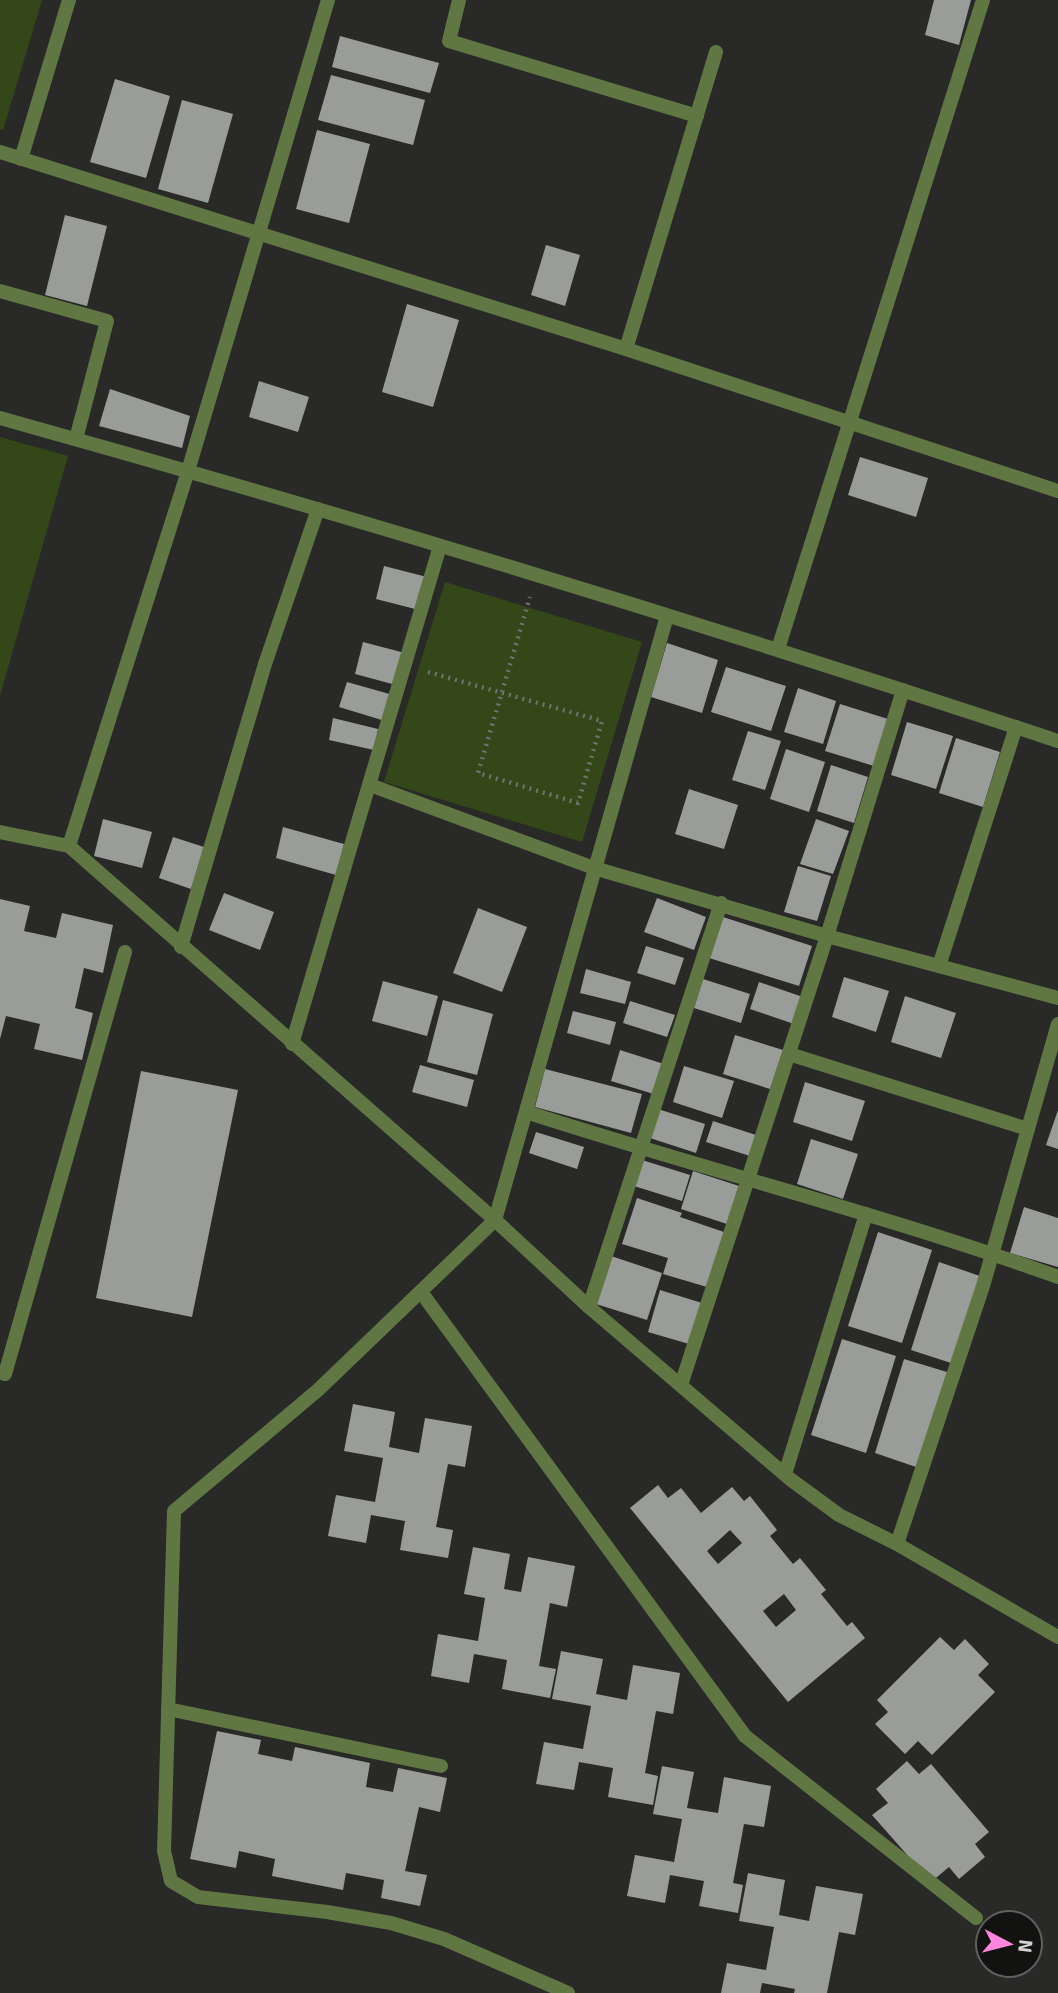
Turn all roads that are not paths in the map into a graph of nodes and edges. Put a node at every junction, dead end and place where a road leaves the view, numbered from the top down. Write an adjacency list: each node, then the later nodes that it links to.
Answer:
1 (69, 0): 8 (street)
2 (328, 0): 9 (street)
3 (459, 0): 6 (street)
4 (983, 0): 13 (street)
5 (716, 52): 6 (street)
6 (697, 116): 11 (street)
7 (0, 152): 8 (street)
8 (21, 159): 9 (street)
9 (259, 232): 11 (street); 15 (street)
10 (0, 291): 14 (street)
11 (626, 349): 13 (street)
12 (0, 418): 14 (street)
13 (850, 421): 16 (street); 20 (street)
14 (76, 439): 15 (street)
15 (188, 471): 17 (street); 26 (street)
16 (1058, 491)
17 (318, 509): 18 (street); 30 (street)
18 (440, 546): 19 (street); 24 (street)
19 (667, 616): 20 (street); 27 (street)
20 (778, 649): 21 (street)
21 (904, 690): 22 (street); 29 (street)
22 (1016, 727): 23 (street); 32 (street)
23 (1058, 741)
24 (370, 785): 27 (street); 35 (street)
25 (0, 832): 26 (street)
26 (69, 846): 30 (street)
27 (594, 868): 28 (street); 37 (street)
28 (721, 903): 29 (street); 39 (street)
29 (827, 936): 32 (street); 36 (street)
30 (181, 947): 35 (street)
31 (125, 951): 47 (street)
32 (939, 966): 33 (street)
33 (1058, 998)
34 (1058, 1024): 38 (street)
35 (292, 1044): 42 (street)
36 (789, 1054): 38 (street); 40 (street)
37 (526, 1112): 39 (street); 42 (street)
38 (1028, 1129): 43 (street)
39 (641, 1150): 40 (street); 46 (street)
40 (748, 1178): 41 (street); 48 (street)
41 (866, 1214): 43 (street); 49 (street)
42 (495, 1220): 45 (street); 46 (street)
43 (993, 1253): 44 (street); 50 (street)
44 (1058, 1277)
45 (421, 1292): 52 (street); 54 (street)
46 (589, 1307): 48 (street)
47 (0, 1371)
48 (681, 1385): 49 (street)
49 (785, 1474): 50 (street)
50 (897, 1544): 51 (street)
51 (1058, 1637)
52 (168, 1709): 53 (street); 55 (street)
53 (441, 1766)
54 (974, 1916)
55 (568, 1993)

